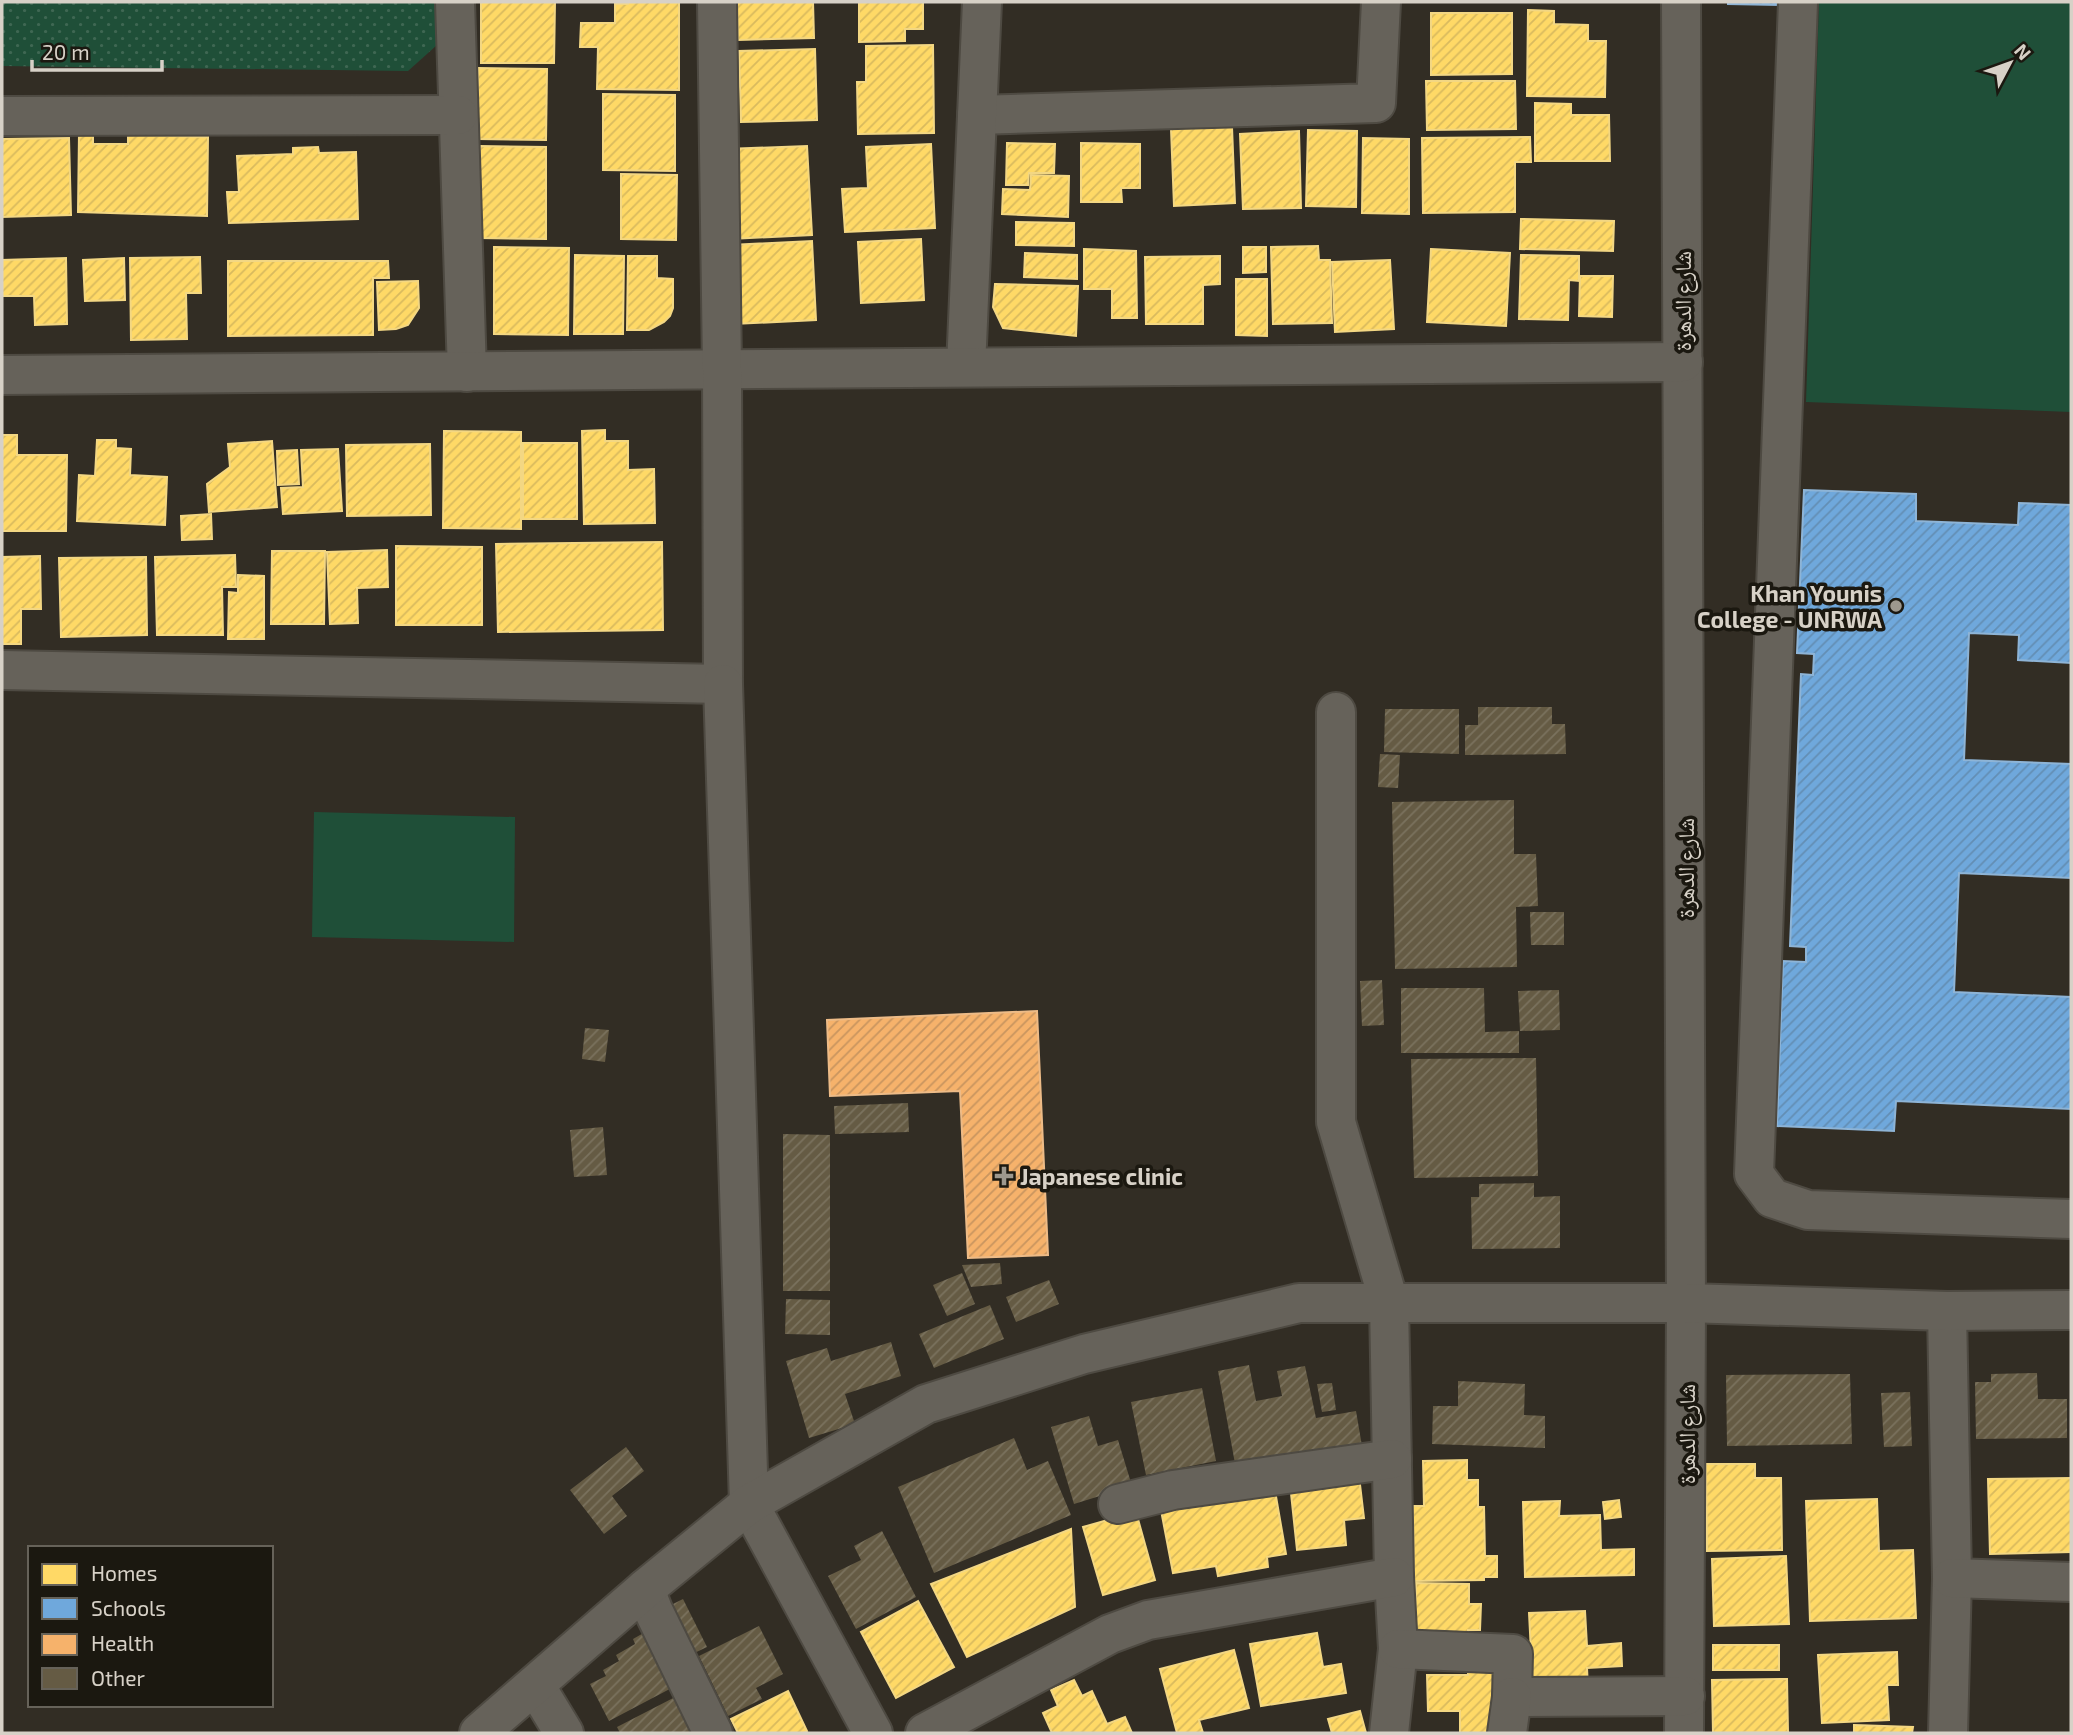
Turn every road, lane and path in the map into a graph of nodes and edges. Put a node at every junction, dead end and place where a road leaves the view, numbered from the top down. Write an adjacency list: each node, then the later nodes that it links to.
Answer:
1 (455, 2): 7 (street)
2 (717, 2): 12 (street)
3 (982, 2): 8 (street)
4 (1381, 2): 8 (street)
5 (1681, 2): 10 (street, شارع الدهرة)
6 (1798, 2): 18 (street)
7 (458, 115): 9 (street); 13 (street)
8 (977, 115): 11 (street)
9 (2, 116)
10 (1683, 362): 11 (street); 20 (street, شارع الدهرة)
11 (966, 368): 12 (street)
12 (722, 369): 13 (street); 16 (street)
13 (467, 372): 14 (street)
14 (2, 375)
15 (2, 670): 16 (street)
16 (723, 684): 24 (street)
17 (1336, 712): 19 (street)
18 (2071, 1219)
19 (1389, 1302): 20 (street); 23 (street); 24 (street)
20 (1686, 1303): 22 (street); 33 (street, شارع الدهرة)
21 (2071, 1310): 22 (street)
22 (1947, 1311): 27 (street)
23 (1392, 1459): 25 (street); 26 (street)
24 (749, 1504): 29 (street); 37 (street)
25 (1118, 1504)
26 (1394, 1577): 30 (street); 38 (street)
27 (1952, 1578): 28 (street); 40 (street)
28 (2071, 1582)
29 (645, 1589): 31 (street); 36 (street)
30 (1398, 1649): 32 (street); 39 (street)
31 (534, 1685): 34 (street); 35 (street)
32 (1509, 1715): 33 (street)
33 (1684, 1715)
34 (479, 1733)
35 (564, 1733)
36 (713, 1733)
37 (873, 1733)
38 (925, 1733)
39 (1389, 1733)
40 (1948, 1733)

